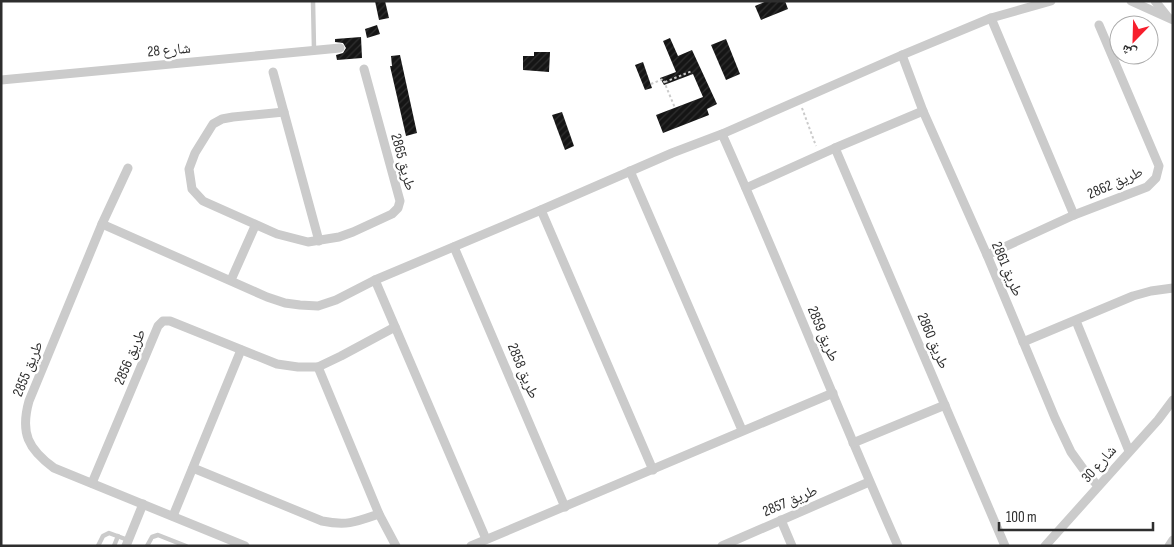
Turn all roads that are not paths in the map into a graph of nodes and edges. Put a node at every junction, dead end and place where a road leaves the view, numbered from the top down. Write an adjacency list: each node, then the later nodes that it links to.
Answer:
1 (313, 1): 10 (lane)
2 (1051, 1): 5 (street)
3 (1131, 1): 7 (street)
4 (1155, 1): 7 (street)
5 (1040, 3): 6 (street)
6 (991, 18): 11 (street); 23 (street)
7 (1170, 18)
8 (1099, 25): 23 (street, طريق 2862)
9 (340, 48): 10 (street, شارع 28)
10 (314, 49): 14 (street, شارع 28)
11 (902, 55): 15 (street, طريق 2861); 17 (street)
12 (364, 69): 26 (street, طريق 2865)
13 (273, 72): 16 (street)
14 (1, 80)
15 (923, 111): 18 (street); 28 (street, طريق 2861)
16 (284, 112): 25 (street, طريق 2865); 26 (street)
17 (722, 134): 20 (street); 21 (street, طريق 2859)
18 (835, 148): 21 (street); 39 (street, طريق 2860)
19 (128, 168): 24 (street, طريق 2855)
20 (630, 171): 22 (street); 40 (street)
21 (746, 188): 37 (street, طريق 2859)
22 (542, 210): 27 (street); 44 (street)
23 (1074, 215): 28 (street, طريق 2862)
24 (102, 224): 29 (street); 46 (street, طريق 2855)
25 (255, 226): 26 (street, طريق 2865); 29 (street)
26 (318, 241)
27 (454, 247): 30 (street); 49 (street, طريق 2858)
28 (987, 255): 34 (street, طريق 2861)
29 (231, 280): 30 (street)
30 (375, 280): 33 (street)
31 (1173, 288): 32 (street)
32 (1076, 321): 34 (street); 42 (street)
33 (395, 327): 36 (street, طريق 2856); 54 (street)
34 (1023, 342): 47 (street, طريق 2861)
35 (241, 350): 36 (street, طريق 2856); 43 (street); 46 (street, طريق 2856)
36 (318, 366): 50 (street)
37 (833, 394): 40 (street); 41 (street, طريق 2859)
38 (1173, 400): 42 (street, شارع 30)
39 (944, 405): 41 (street); 67 (street, طريق 2860)
40 (742, 430): 44 (street)
41 (854, 442): 45 (street, طريق 2859)
42 (1129, 451): 47 (street, شارع 30)
43 (193, 468): 50 (street); 51 (street)
44 (653, 470): 49 (street)
45 (869, 482): 52 (street, طريق 2857); 66 (street, طريق 2859)
46 (92, 483): 48 (street, طريق 2855)
47 (1098, 486): 68 (street, شارع 30)
48 (143, 504): 51 (street, طريق 2855); 56 (street)
49 (565, 507): 54 (street)
50 (379, 514): 62 (street)
51 (173, 516): 57 (street, طريق 2855)
52 (781, 520): 64 (street, طريق 2857); 65 (street)
53 (118, 536): 56 (lane); 58 (lane); 59 (lane)
54 (486, 539): 63 (street)
55 (1173, 540): 69 (street)
56 (127, 543)
57 (241, 545)
58 (98, 546)
59 (114, 546)
60 (147, 546): 61 (lane)
61 (186, 546)
62 (396, 546)
63 (471, 546)
64 (722, 546)
65 (792, 546)
66 (898, 546)
67 (1005, 546)
68 (1045, 546)
69 (1169, 546)

